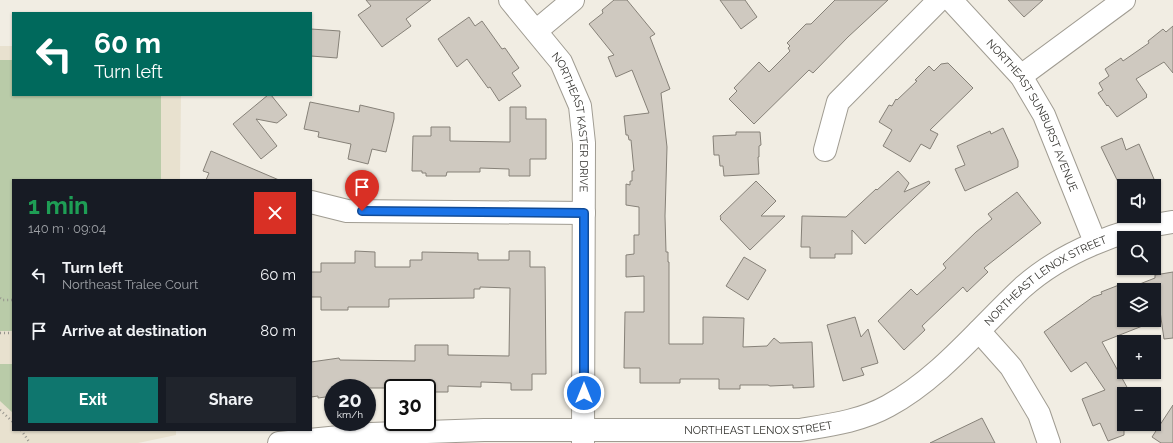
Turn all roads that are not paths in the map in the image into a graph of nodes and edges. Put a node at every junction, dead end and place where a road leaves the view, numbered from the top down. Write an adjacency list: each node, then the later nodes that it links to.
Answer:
1 (510, 0): 6 (street, NORTHEAST KASTER DRIVE)
2 (573, 0): 6 (street)
3 (939, 0): 8 (street)
4 (950, 0): 7 (street, NORTHEAST SUNBURST AVENUE)
5 (1124, 0): 7 (street)
6 (536, 31): 10 (street, NORTHEAST KASTER DRIVE)
7 (1021, 76): 12 (street, NORTHEAST SUNBURST AVENUE)
8 (825, 150)
9 (312, 202): 10 (street)
10 (584, 213): 14 (street, NORTHEAST KASTER DRIVE)
11 (1173, 222): 12 (street, NORTHEAST LENOX STREET)
12 (1095, 242): 13 (street, NORTHEAST LENOX STREET)
13 (979, 331): 15 (street, NORTHEAST LENOX STREET); 17 (street)
14 (584, 436): 15 (street, NORTHEAST LENOX STREET); 16 (street, NORTHEAST LENOX STREET)
15 (800, 436)
16 (279, 443)
17 (1049, 443)

